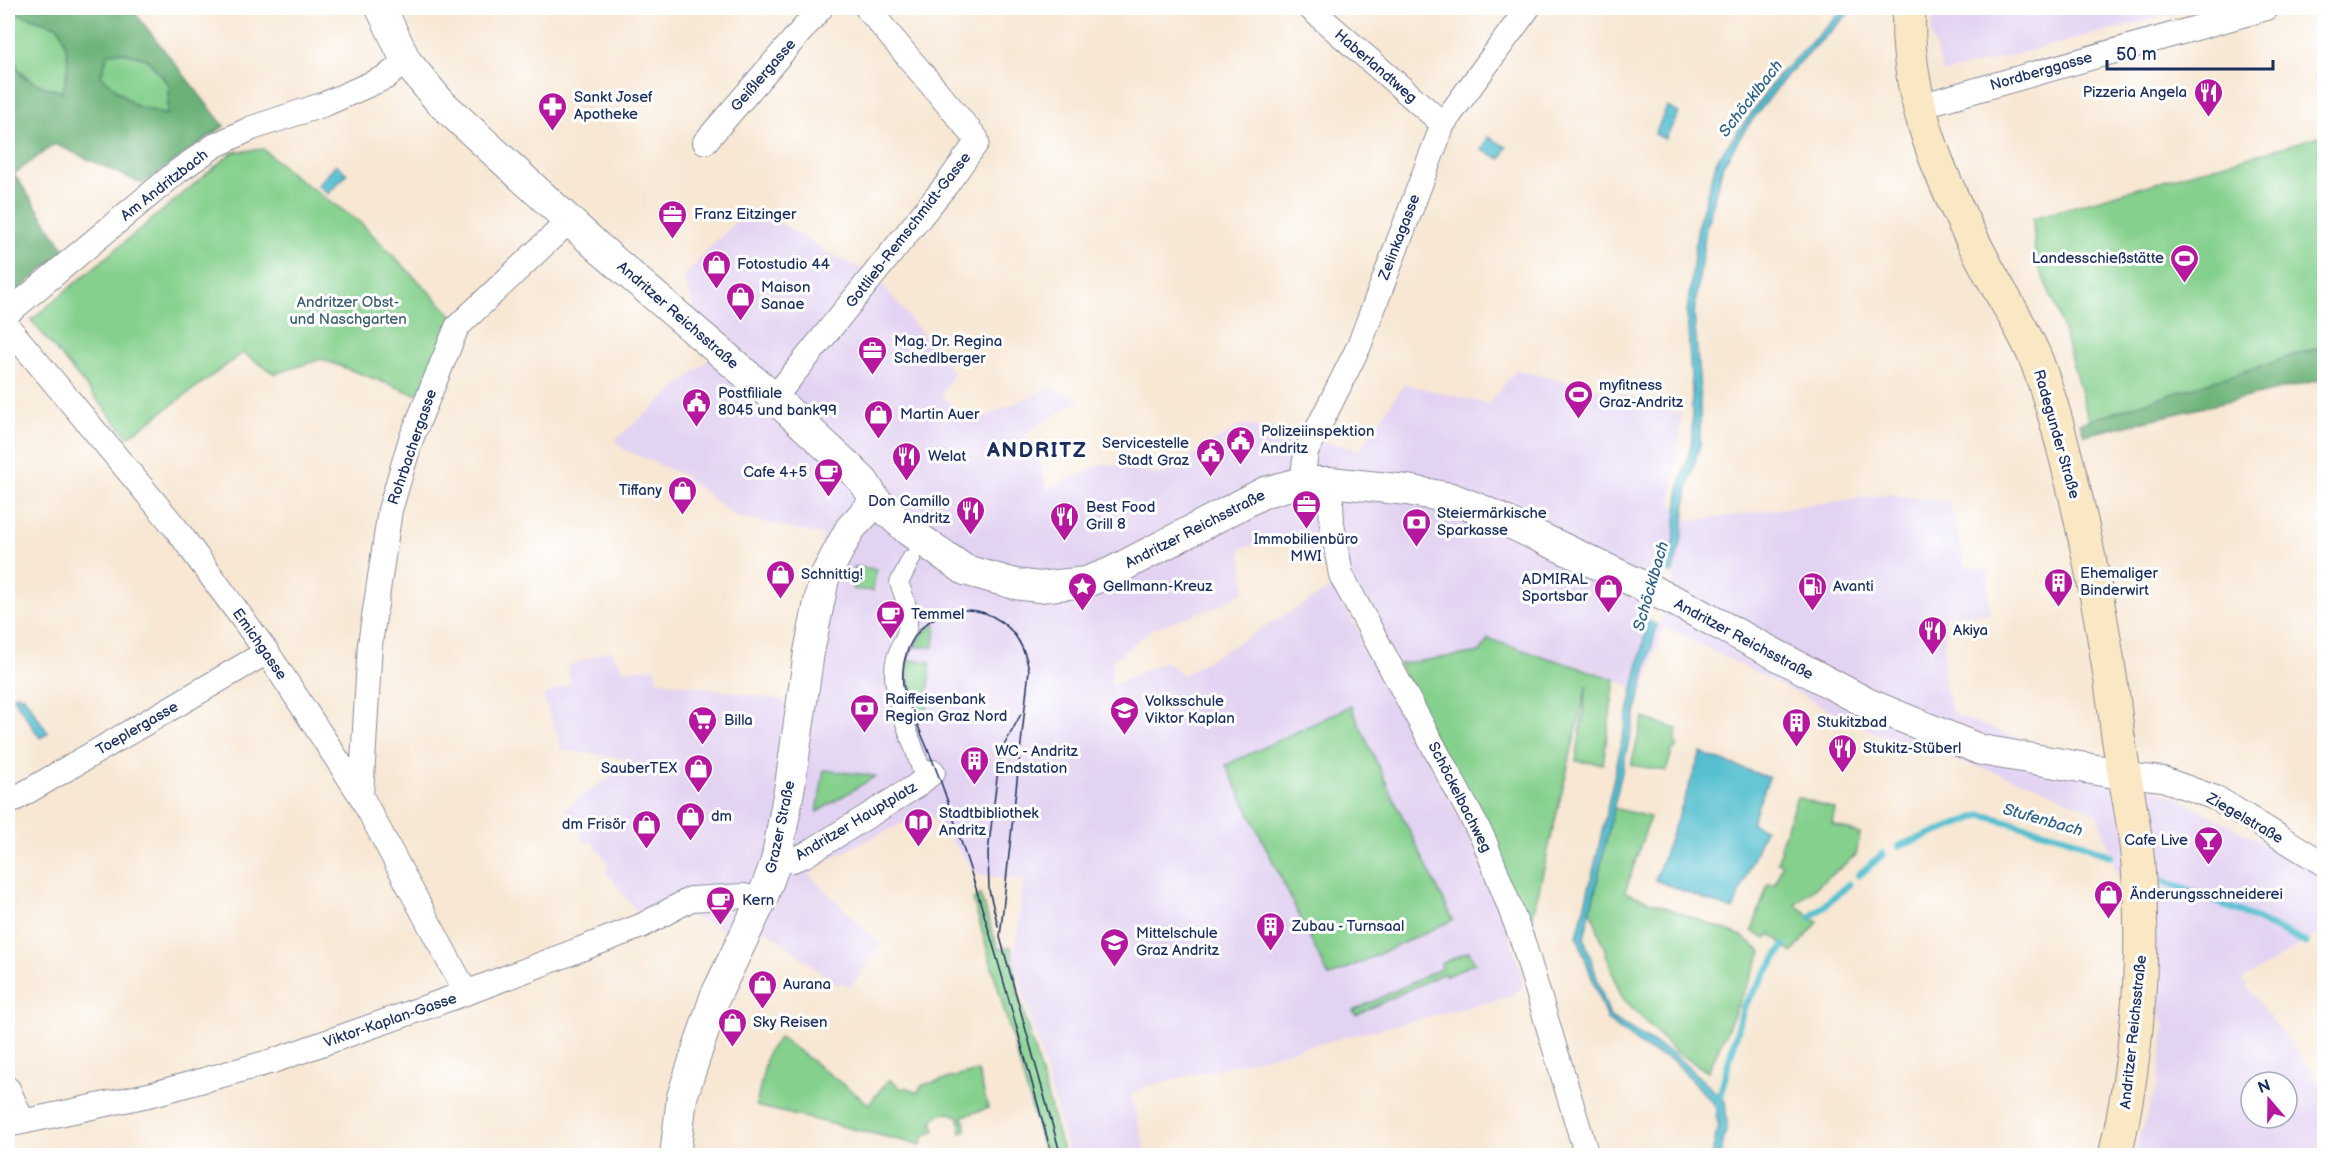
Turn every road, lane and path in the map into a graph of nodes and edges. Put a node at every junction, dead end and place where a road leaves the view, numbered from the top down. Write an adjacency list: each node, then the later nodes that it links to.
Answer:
1 (381, 8): 8 (street, Andritzer Reichsstraße)
2 (821, 8): 11 (street, Geißlergasse)
3 (867, 8): 15 (street, Gottlieb-Remschmidt-Gasse)
4 (1310, 8): 10 (street, Haberlandtweg)
5 (1528, 8): 10 (street, Zelinkagasse)
6 (1909, 8): 9 (main road, Radegunder Straße)
7 (2267, 8): 9 (street, Nordberggasse)
8 (406, 61): 12 (street, Andritzer Reichsstraße); 13 (street, Am Andritzbach)
9 (1920, 106): 21 (main road, Radegunder Straße)
10 (1443, 124): 16 (street, Zelinkagasse)
11 (705, 142)
12 (569, 220): 15 (street, Andritzer Reichsstraße); 22 (street, Rohrbachergasse)
13 (8, 313)
14 (8, 327): 19 (street, Emichgasse)
15 (774, 398): 17 (street, Andritzer Reichsstraße)
16 (1316, 482): 17 (street, Andritzer Reichsstraße); 21 (street, Andritzer Reichsstraße); 31 (street, Schöckelbachweg)
17 (876, 501): 24 (street, Grazer Straße)
18 (911, 560): 20 (street, Andritzer Hauptplatz)
19 (267, 652): 22 (street, Emichgasse); 23 (street, Toeplergasse)
20 (927, 770): 24 (street, Andritzer Hauptplatz)
21 (2126, 776): 25 (street, Ziegelstraße); 32 (main road, Andritzer Reichsstraße)
22 (361, 796): 27 (street, Emichgasse)
23 (8, 803)
24 (776, 861): 26 (street, Grazer Straße)
25 (2325, 864)
26 (762, 900): 27 (street, Viktor-Kaplan-Gasse); 30 (street, Grazer Straße)
27 (465, 993): 29 (street, Viktor-Kaplan-Gasse)
28 (8, 1089): 29 (street)
29 (15, 1123)
30 (675, 1155)
31 (1587, 1155)
32 (2115, 1155)

